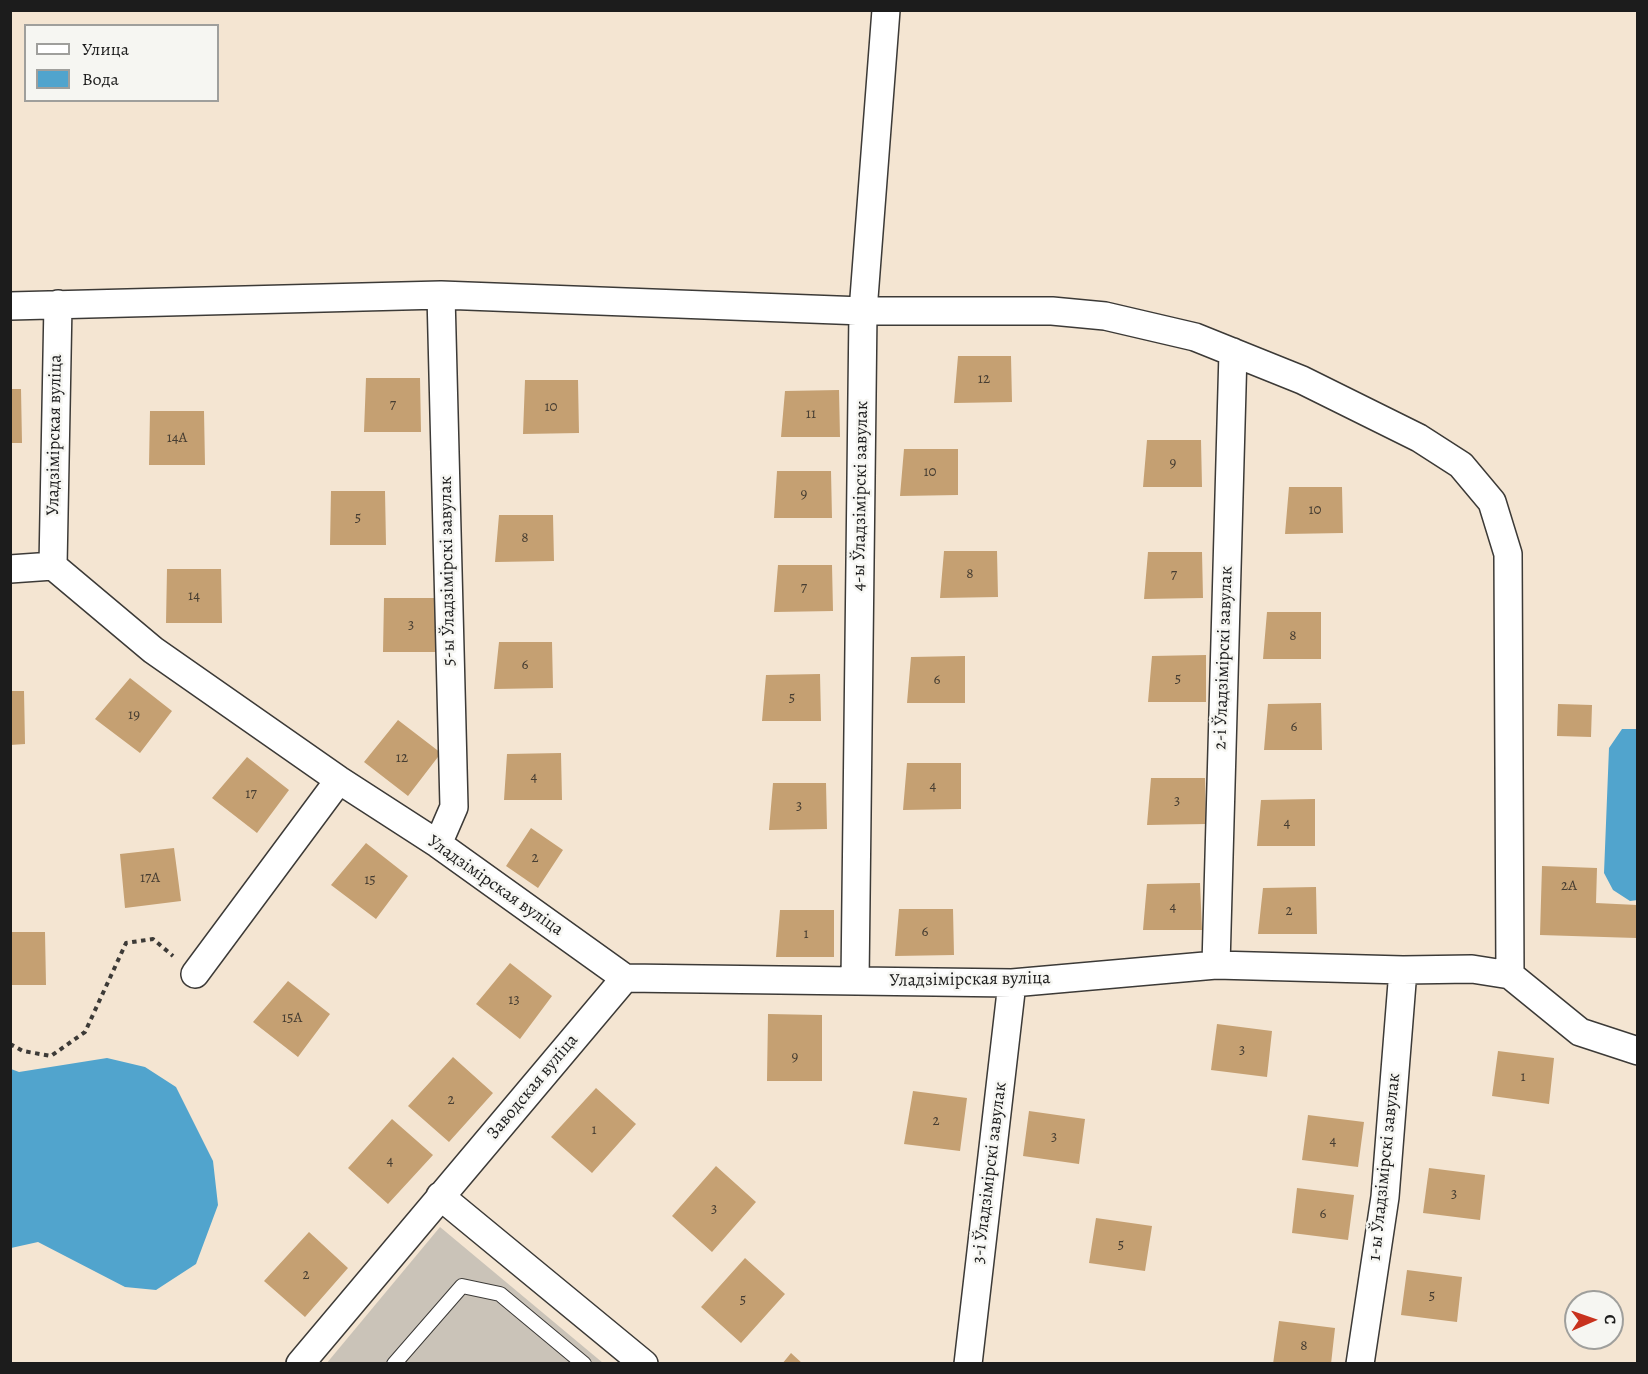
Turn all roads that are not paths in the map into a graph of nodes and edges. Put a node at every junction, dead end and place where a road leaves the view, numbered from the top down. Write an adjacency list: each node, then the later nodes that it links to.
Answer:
1 (885, 10): 5 (street, 4-ы Ўладзімірскі завулак)
2 (441, 294): 3 (street); 5 (street); 10 (street, 5-ы Ўладзімірскі завулак)
3 (58, 304): 4 (street); 7 (street, Уладзімірская вуліца)
4 (10, 306)
5 (864, 310): 6 (street); 16 (street, 4-ы Ўладзімірскі завулак)
6 (1233, 352): 11 (street, 2-і Ўладзімірскі завулак); 14 (street)
7 (53, 566): 8 (street); 9 (street, Уладзімірская вуліца)
8 (10, 569)
9 (339, 780): 10 (street, Уладзімірская вуліца); 13 (street)
10 (438, 844): 15 (street, Уладзімірская вуліца)
11 (1216, 965): 12 (street, Уладзімірская вуліца); 17 (street, Уладзімірская вуліца)
12 (1403, 970): 14 (street, Уладзімірская вуліца); 25 (street, 1-ы Ўладзімірскі завулак)
13 (195, 974)
14 (1510, 975): 18 (street)
15 (625, 978): 16 (street, Уладзімірская вуліца); 19 (street, Заводская вуліца)
16 (855, 981): 17 (street, Уладзімірская вуліца)
17 (1012, 983): 24 (street, 3-і Ўладзімірскі завулак)
18 (1638, 1051)
19 (440, 1196): 20 (street, Заводская вуліца); 23 (street)
20 (300, 1364)
21 (394, 1364): 22 (lane)
22 (584, 1364)
23 (644, 1364)
24 (968, 1364)
25 (1360, 1364)

